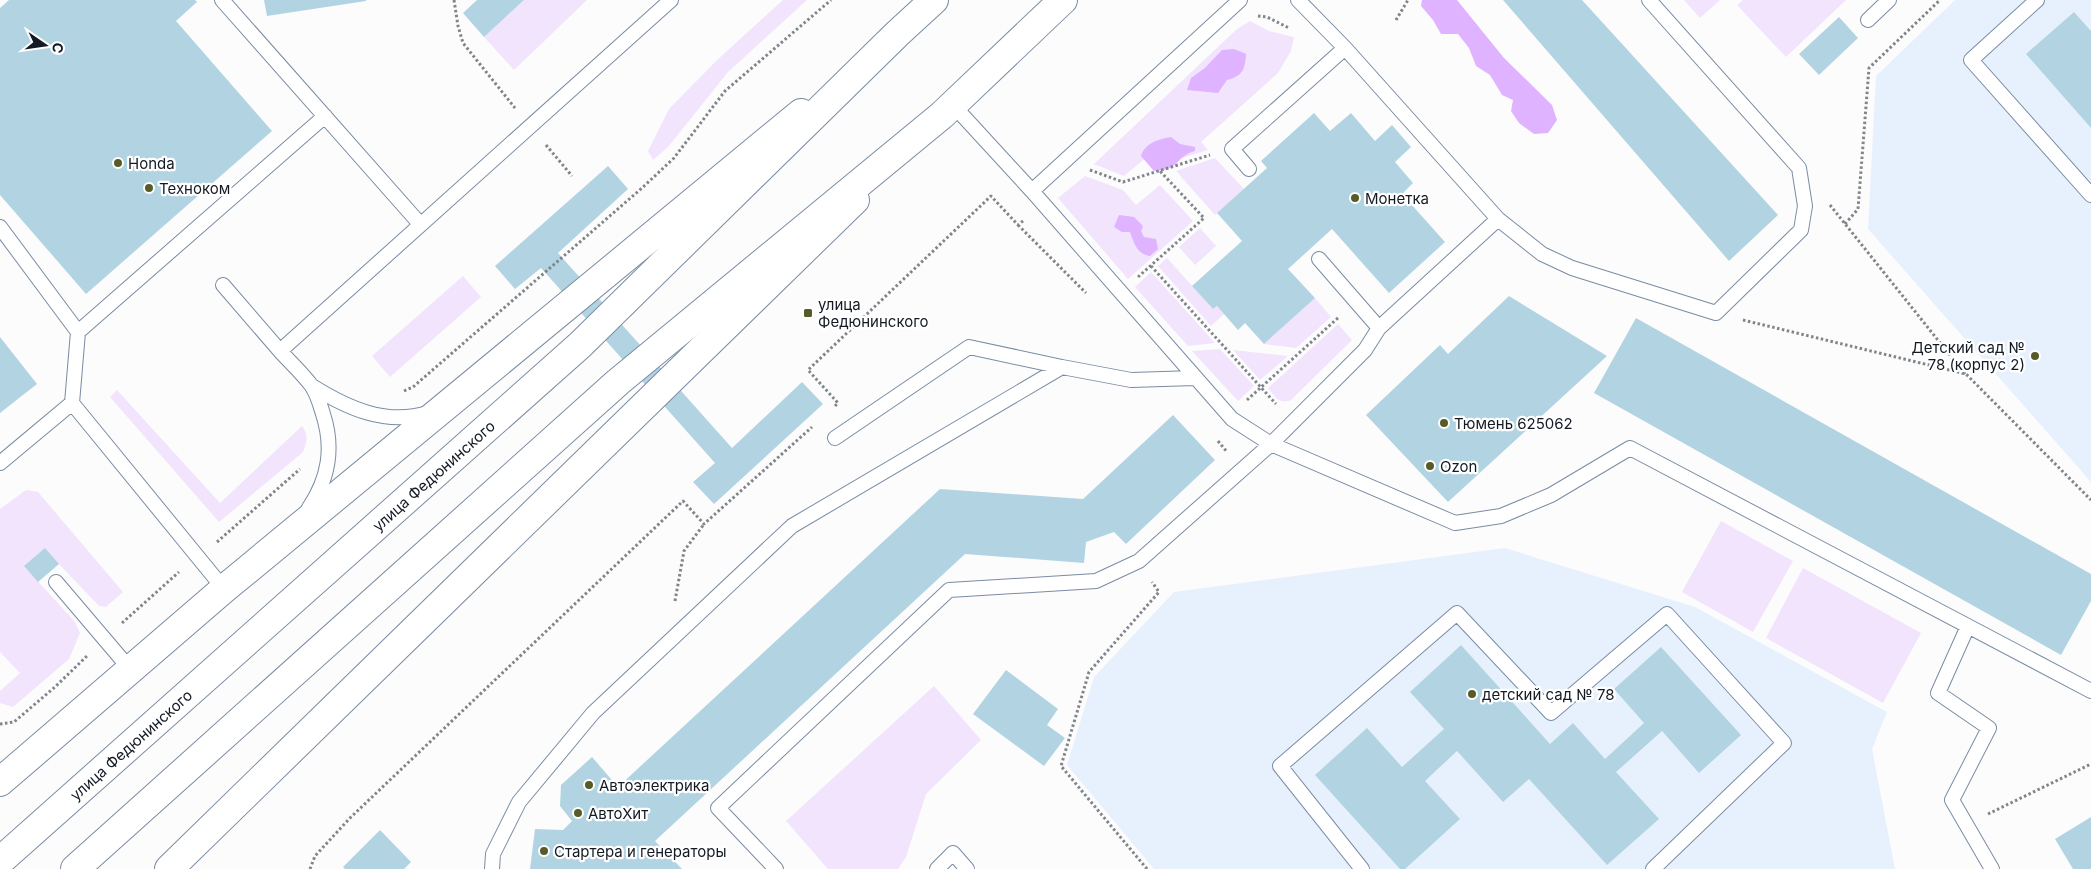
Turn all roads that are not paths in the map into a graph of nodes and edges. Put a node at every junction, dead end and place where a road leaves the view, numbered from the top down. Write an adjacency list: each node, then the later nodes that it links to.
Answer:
1 (222, 0): 14 (lane)
2 (671, 0): 19 (lane)
3 (934, 0): 11 (main road, улица Федюнинского)
4 (1063, 0): 13 (main road)
5 (1240, 0): 16 (lane)
6 (1298, 0): 12 (lane)
7 (1649, 0): 18 (lane)
8 (1889, 0): 10 (lane)
9 (2037, 0): 17 (lane)
10 (1868, 20)
11 (897, 34): 29 (main road, улица Федюнинского); 41 (main road, улица Федюнинского)
12 (1345, 48): 15 (lane); 18 (lane)
13 (947, 110): 16 (lane); 42 (main road); 43 (main road)
14 (325, 116): 19 (lane); 24 (lane)
15 (1249, 169)
16 (1032, 191): 27 (lane)
17 (2091, 194)
18 (1498, 219): 23 (lane)
19 (420, 224): 25 (lane)
20 (0, 227): 24 (lane)
21 (1319, 259): 23 (lane)
22 (223, 285): 25 (lane)
23 (1379, 328): 32 (lane)
24 (78, 332): 30 (lane)
25 (280, 351): 28 (lane)
26 (1062, 367): 27 (lane); 31 (lane); 44 (lane)
27 (1196, 378): 32 (lane)
28 (312, 386): 29 (lane); 34 (lane)
29 (453, 400): 34 (main road, улица Федюнинского)
30 (72, 403): 33 (lane); 36 (lane)
31 (835, 438)
32 (1271, 444): 37 (lane); 45 (lane)
33 (0, 463)
34 (288, 536): 36 (main road, улица Федюнинского)
35 (56, 582): 38 (lane)
36 (224, 588): 38 (main road, улица Федюнинского)
37 (1968, 626): 39 (lane); 50 (lane)
38 (130, 669): 40 (main road, улица Федюнинского)
39 (2091, 691)
40 (0, 782)
41 (0, 861)
42 (75, 869)
43 (169, 869)
44 (492, 869)
45 (776, 869)
46 (937, 869): 47 (lane)
47 (967, 869)
48 (1362, 869): 49 (lane)
49 (1653, 869)
50 (1992, 869)

